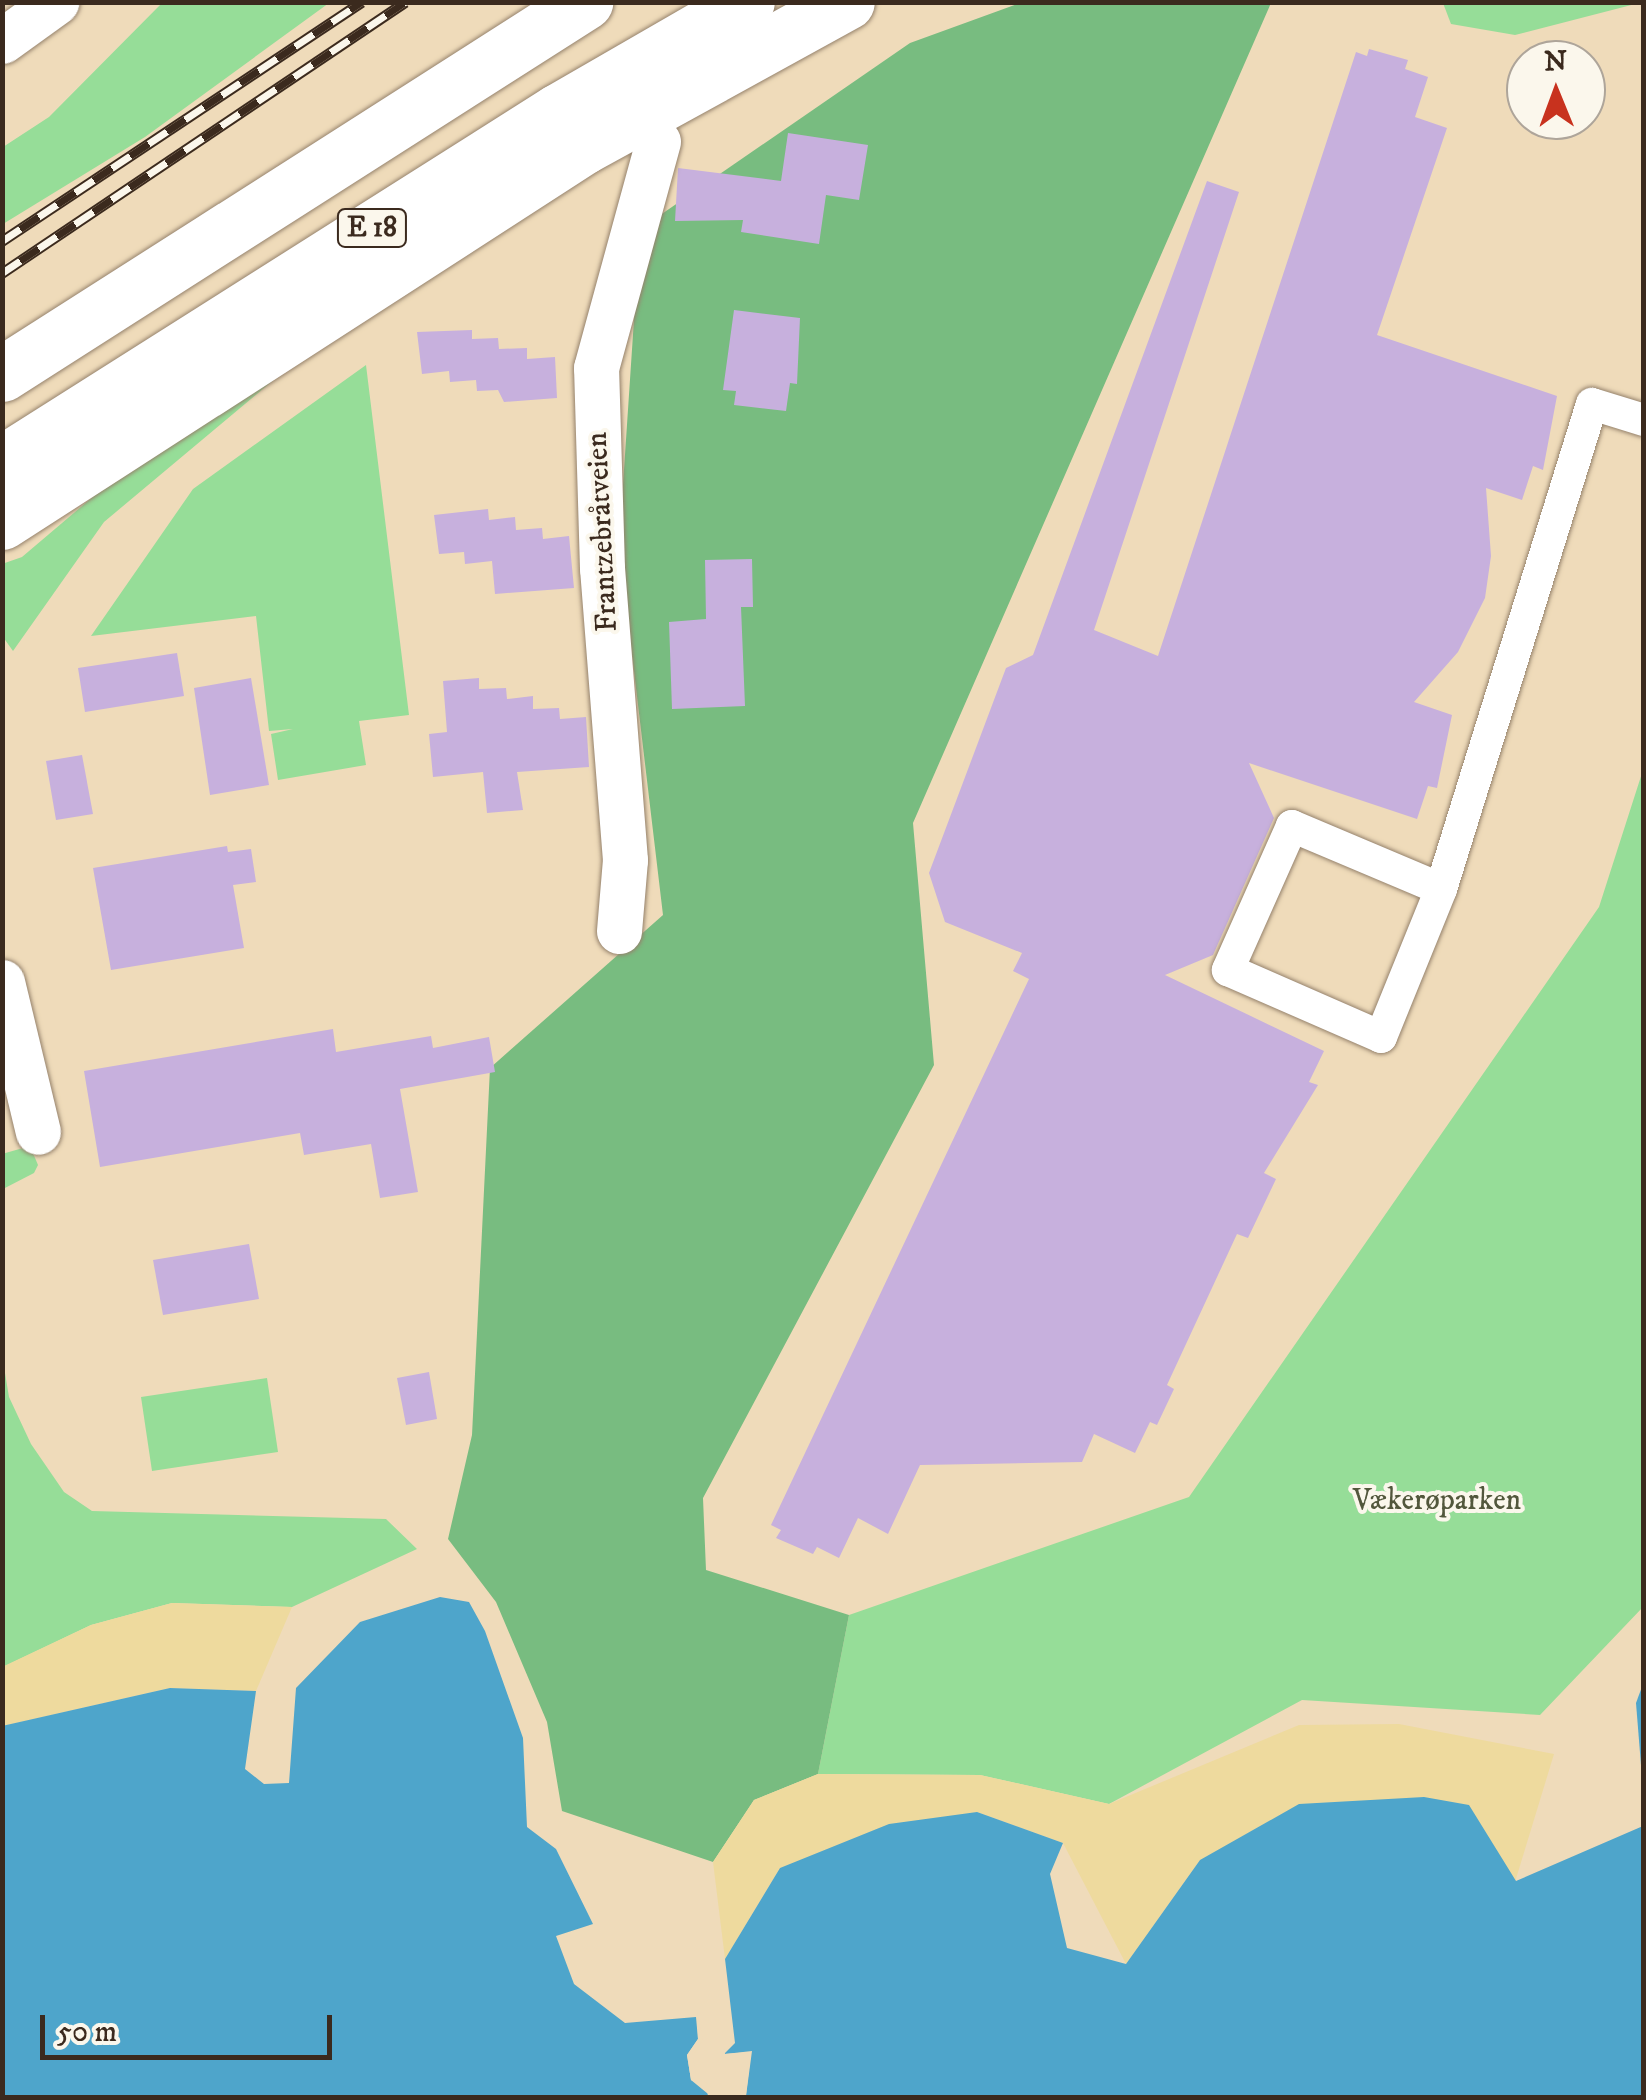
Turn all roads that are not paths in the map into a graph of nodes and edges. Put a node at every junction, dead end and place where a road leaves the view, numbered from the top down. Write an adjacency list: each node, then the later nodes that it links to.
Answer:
1 (56, 2): 5 (street)
2 (584, 2): 7 (highway, E 18)
3 (747, 2): 9 (highway, E 18)
4 (847, 2): 10 (highway)
5 (2, 41)
6 (658, 141): 12 (street, Frantzebråtveien)
7 (2, 374)
8 (1644, 420): 11 (street)
9 (2, 463)
10 (2, 522)
11 (1441, 889): 11 (street)
12 (619, 930)
13 (2, 982): 14 (street)
14 (38, 1132)

